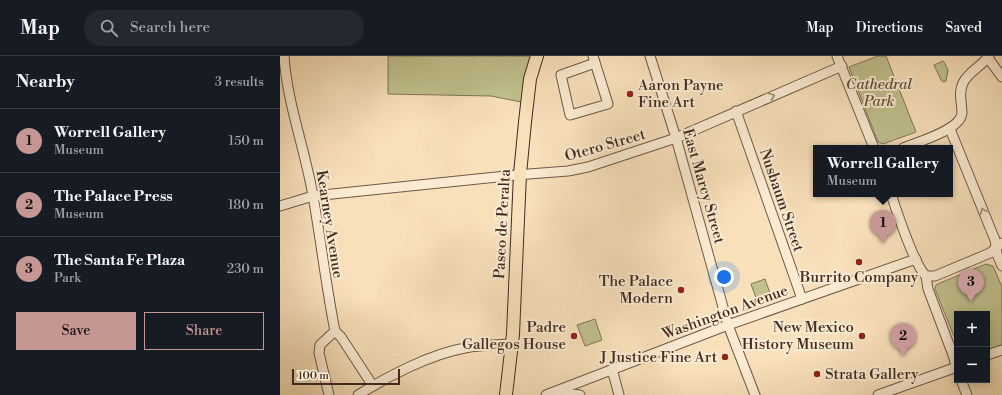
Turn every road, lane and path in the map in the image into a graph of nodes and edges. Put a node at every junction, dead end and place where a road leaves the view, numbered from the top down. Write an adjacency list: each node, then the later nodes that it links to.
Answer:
1 (284, 56): 15 (street, Kearney Avenue)
2 (537, 56): 14 (main road, Paseo de Peralta)
3 (650, 56): 11 (street, East Marcy Street)
4 (837, 56): 7 (street)
5 (988, 57): 8 (street); 10 (street)
6 (594, 60): 6 (street)
7 (842, 66): 9 (street, Otero Street, one-way to 7); 12 (street)
8 (1002, 77)
9 (736, 111): 11 (street, Otero Street); 22 (street, Nusbaum Street)
10 (950, 129): 13 (street); 18 (street, one-way to 10)
11 (676, 138): 14 (street, Otero Street); 23 (street, East Marcy Street)
12 (873, 145)
13 (910, 145)
14 (520, 174): 15 (street, Otero Street); 25 (main road, Paseo de Peralta)
15 (313, 196): 17 (street, Otero Street); 24 (street, Kearney Avenue)
16 (892, 197): 19 (street)
17 (280, 206)
18 (999, 245): 20 (street); 21 (street)
19 (916, 259): 21 (street); 22 (street, Washington Avenue)
20 (1002, 266)
21 (926, 276): 28 (street)
22 (802, 299): 23 (street, Washington Avenue)
23 (728, 325): 29 (street, Washington Avenue); 39 (street, East Marcy Street)
24 (335, 331): 32 (street, Kearney Avenue); 34 (street)
25 (512, 344): 32 (street); 36 (main road, Paseo de Peralta)
26 (1002, 350): 27 (street)
27 (990, 354)
28 (954, 358)
29 (612, 369): 33 (street, Washington Avenue); 38 (street)
30 (954, 369): 40 (street)
31 (962, 383): 41 (street)
32 (373, 386): 35 (street)
33 (550, 394): 37 (street)
34 (329, 395)
35 (358, 395)
36 (506, 395)
37 (580, 395)
38 (619, 395)
39 (755, 395)
40 (878, 395)
41 (967, 395)

